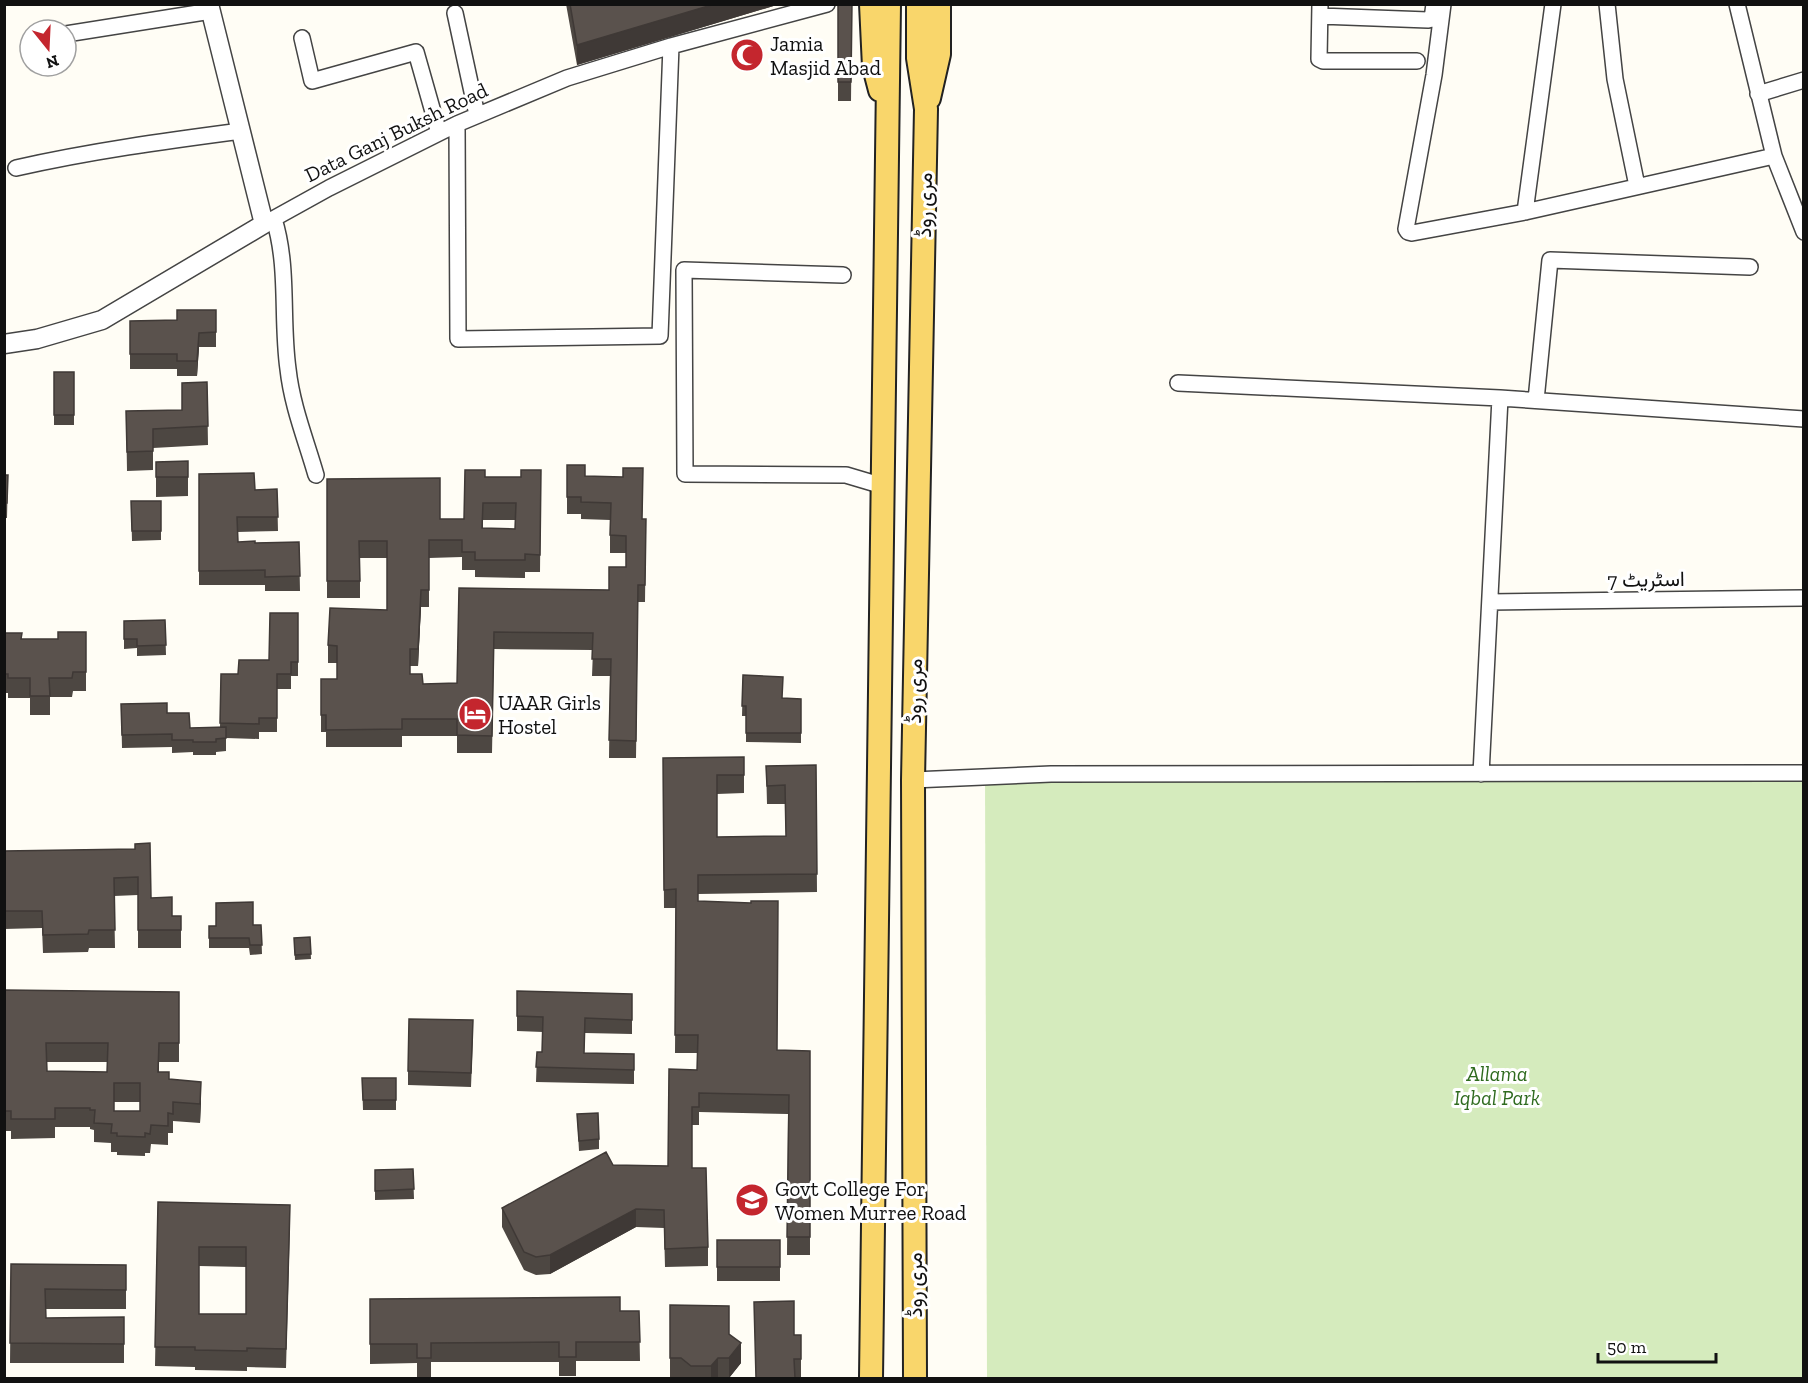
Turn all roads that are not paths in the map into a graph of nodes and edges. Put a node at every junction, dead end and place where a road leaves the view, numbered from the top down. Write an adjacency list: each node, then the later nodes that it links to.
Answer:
1 (826, 4): 16 (street, Data Ganj Buksh Road)
2 (871, 4): 22 (main road)
3 (889, 4): 22 (main road, مری روڈ)
4 (918, 4): 20 (main road, مری روڈ)
5 (939, 4): 20 (main road)
6 (1434, 4): 12 (street)
7 (1443, 4): 29 (street)
8 (1553, 4): 29 (street)
9 (1607, 4): 28 (street)
10 (1737, 4): 19 (street)
11 (210, 8): 14 (street); 24 (street)
12 (1320, 10): 17 (street)
13 (455, 13): 21 (street)
14 (78, 32)
15 (302, 38): 25 (street)
16 (671, 46): 21 (street, Data Ganj Buksh Road); 23 (street)
17 (1417, 61)
18 (1803, 80): 19 (street)
19 (1758, 94): 26 (street)
20 (927, 109): 45 (main road, مری روڈ)
21 (477, 115): 23 (street, Data Ganj Buksh Road)
22 (889, 120): 40 (main road, مری روڈ)
23 (457, 123): 25 (street, Data Ganj Buksh Road)
24 (241, 131): 27 (street); 30 (street)
25 (440, 133): 30 (street, Data Ganj Buksh Road)
26 (1774, 156): 28 (street); 31 (street)
27 (16, 168)
28 (1637, 186): 29 (street)
29 (1525, 212)
30 (269, 221): 34 (street, Data Ganj Buksh Road); 39 (street)
31 (1803, 232)
32 (1750, 267): 37 (street)
33 (843, 274): 40 (street)
34 (4, 344)
35 (1178, 383): 36 (street)
36 (1500, 398): 37 (street); 42 (street)
37 (1536, 400): 38 (street)
38 (1803, 419)
39 (316, 475)
40 (883, 486): 46 (main road, مری روڈ)
41 (1803, 598): 42 (street, اسٹریٹ 7)
42 (1490, 602): 44 (street)
43 (1803, 773): 44 (street)
44 (1481, 774): 45 (street)
45 (913, 780): 47 (main road, مری روڈ)
46 (871, 1378)
47 (915, 1378)

